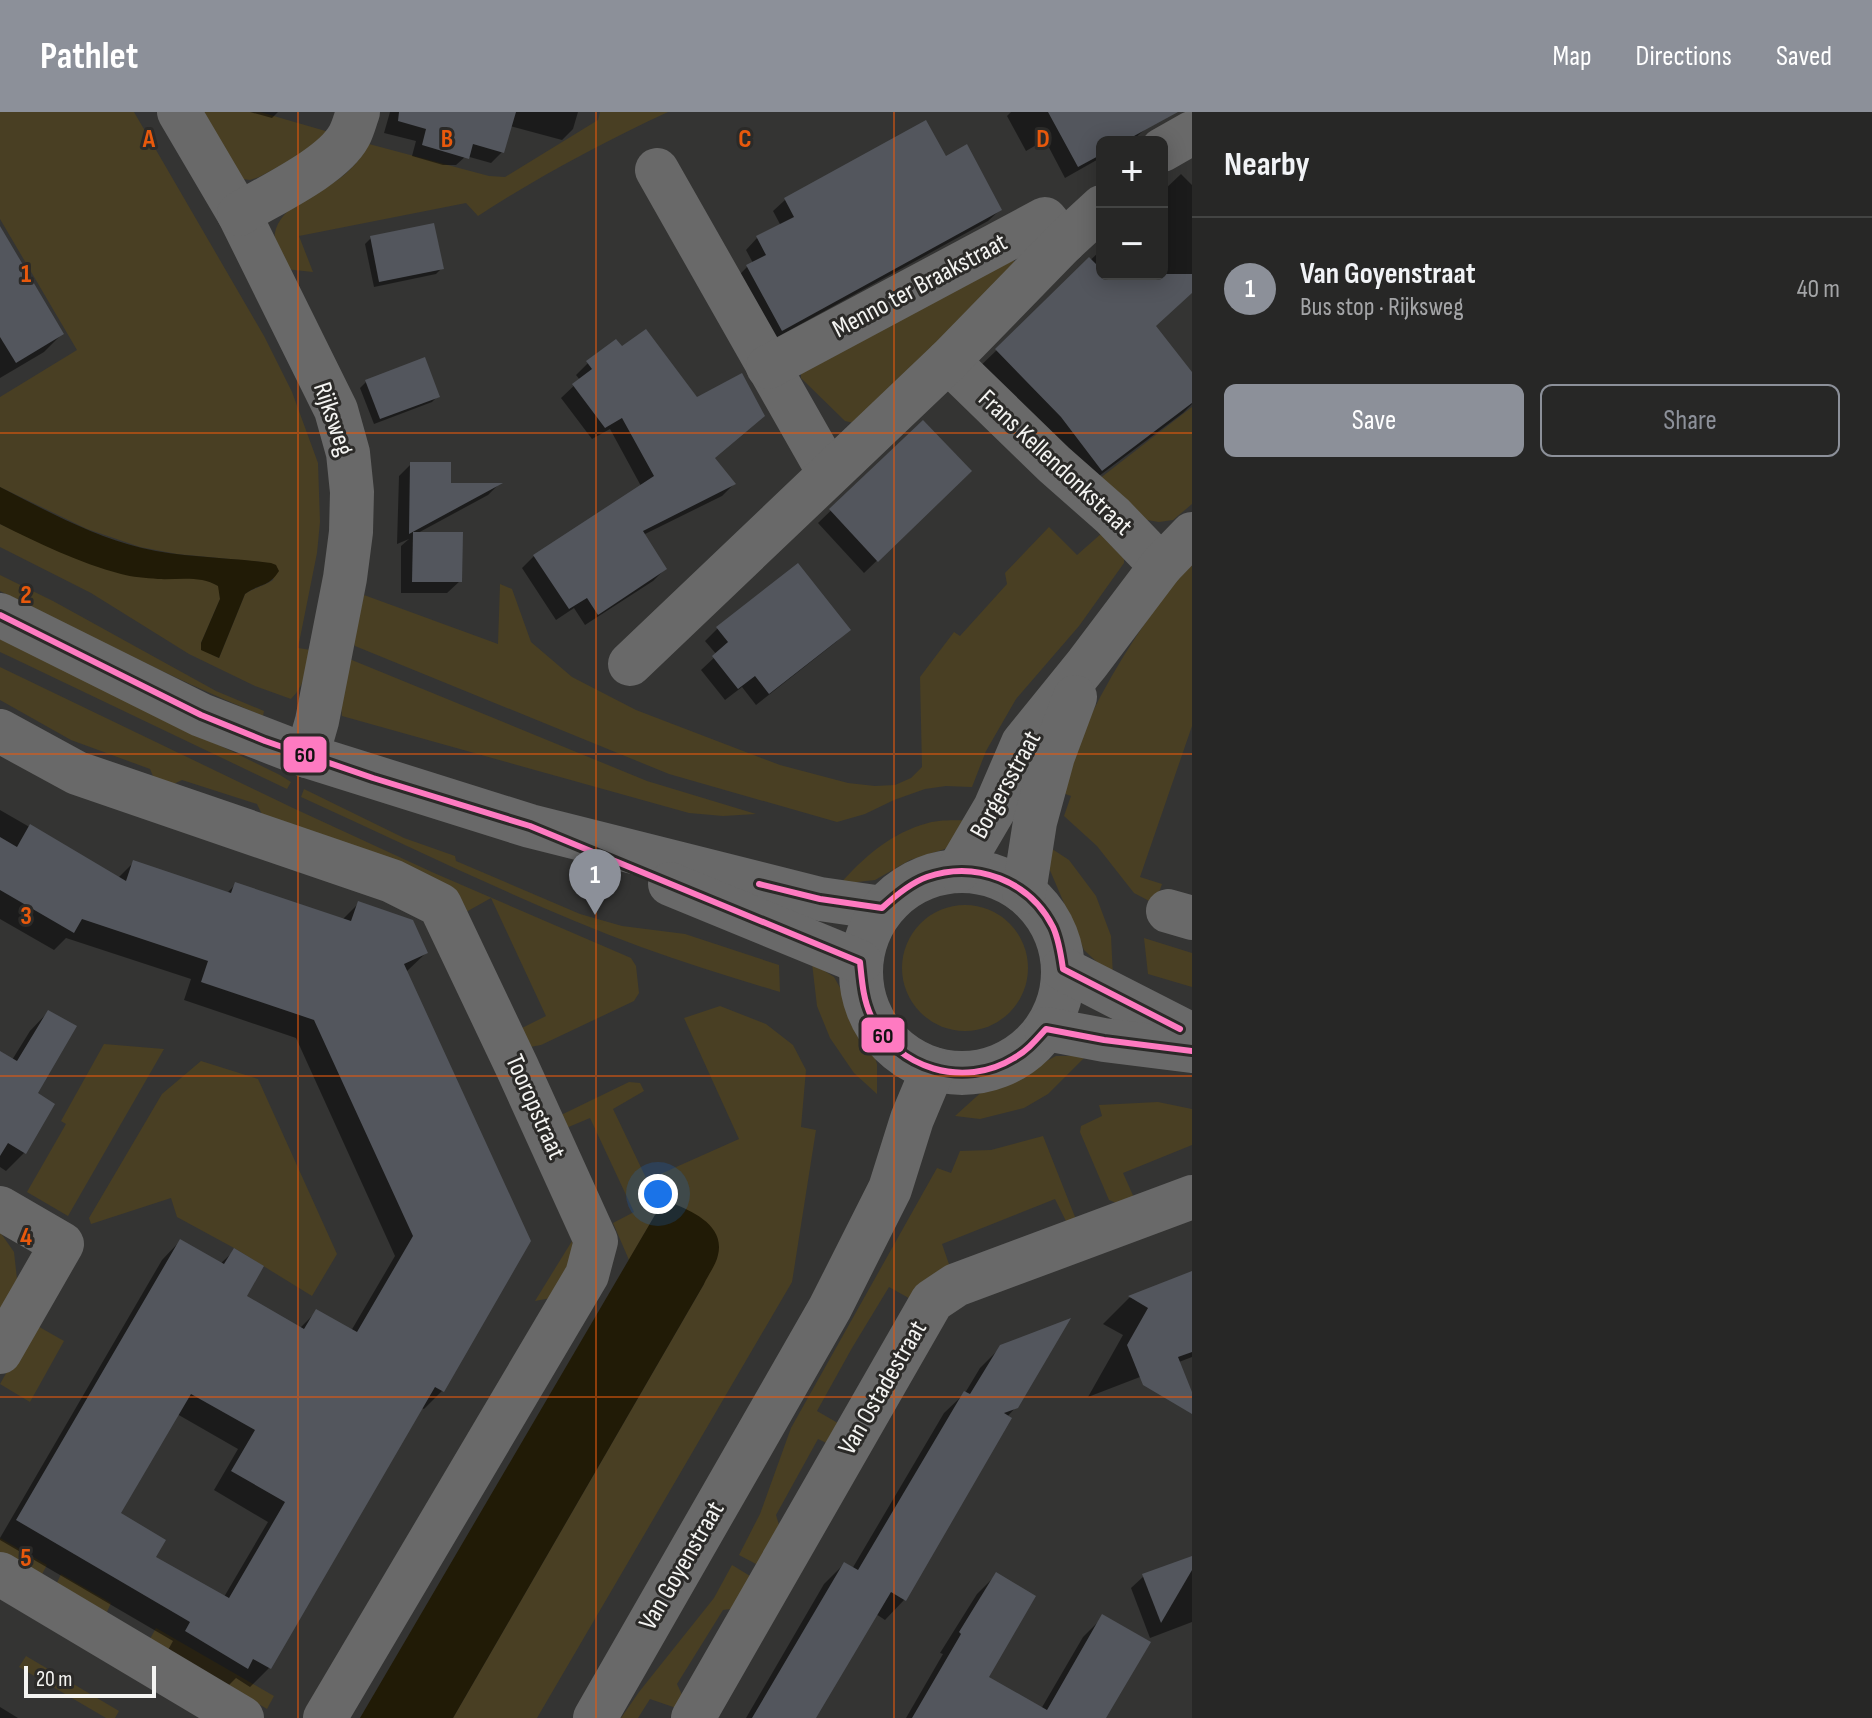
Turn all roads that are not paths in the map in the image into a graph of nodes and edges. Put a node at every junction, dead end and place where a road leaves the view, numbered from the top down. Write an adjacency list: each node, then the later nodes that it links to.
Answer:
1 (179, 112): 7 (street, Rijksweg)
2 (358, 112): 7 (street)
3 (1192, 133): 4 (street)
4 (1168, 147)
5 (657, 170): 10 (street)
6 (1101, 208): 8 (street, Menno ter Braakstraat)
7 (239, 214): 18 (street, Rijksweg)
8 (1064, 242): 9 (street, Menno ter Braakstraat); 10 (street, Menno ter Braakstraat)
9 (948, 361): 11 (street, Menno ter Braakstraat); 13 (street, Frans Kellendonkstraat)
10 (768, 367): 11 (street)
11 (829, 473): 15 (street, Menno ter Braakstraat)
12 (1192, 534): 13 (street, Borgersstraat)
13 (1161, 566): 16 (street, Borgersstraat)
14 (0, 615): 18 (street)
15 (630, 664)
16 (1087, 664): 20 (street, Borgersstraat); 21 (street, Borgersstraat)
17 (0, 731): 34 (street, Tooropstraat)
18 (307, 756): 19 (street)
19 (530, 826): 22 (street); 23 (street)
20 (958, 871): 21 (street); 22 (street)
21 (1024, 892): 24 (street)
22 (882, 908): 23 (street)
23 (860, 962): 28 (street)
24 (1063, 969): 25 (street); 26 (street)
25 (1046, 1029): 27 (street); 28 (street)
26 (1192, 1035)
27 (1192, 1051)
28 (933, 1069): 35 (street, Van Goyenstraat)
29 (1192, 1197): 36 (street, Van Ostadestraat)
30 (0, 1208): 31 (street)
31 (0, 1352)
32 (0, 1574): 33 (street)
33 (242, 1718)
34 (325, 1718)
35 (595, 1718)
36 (693, 1718)

